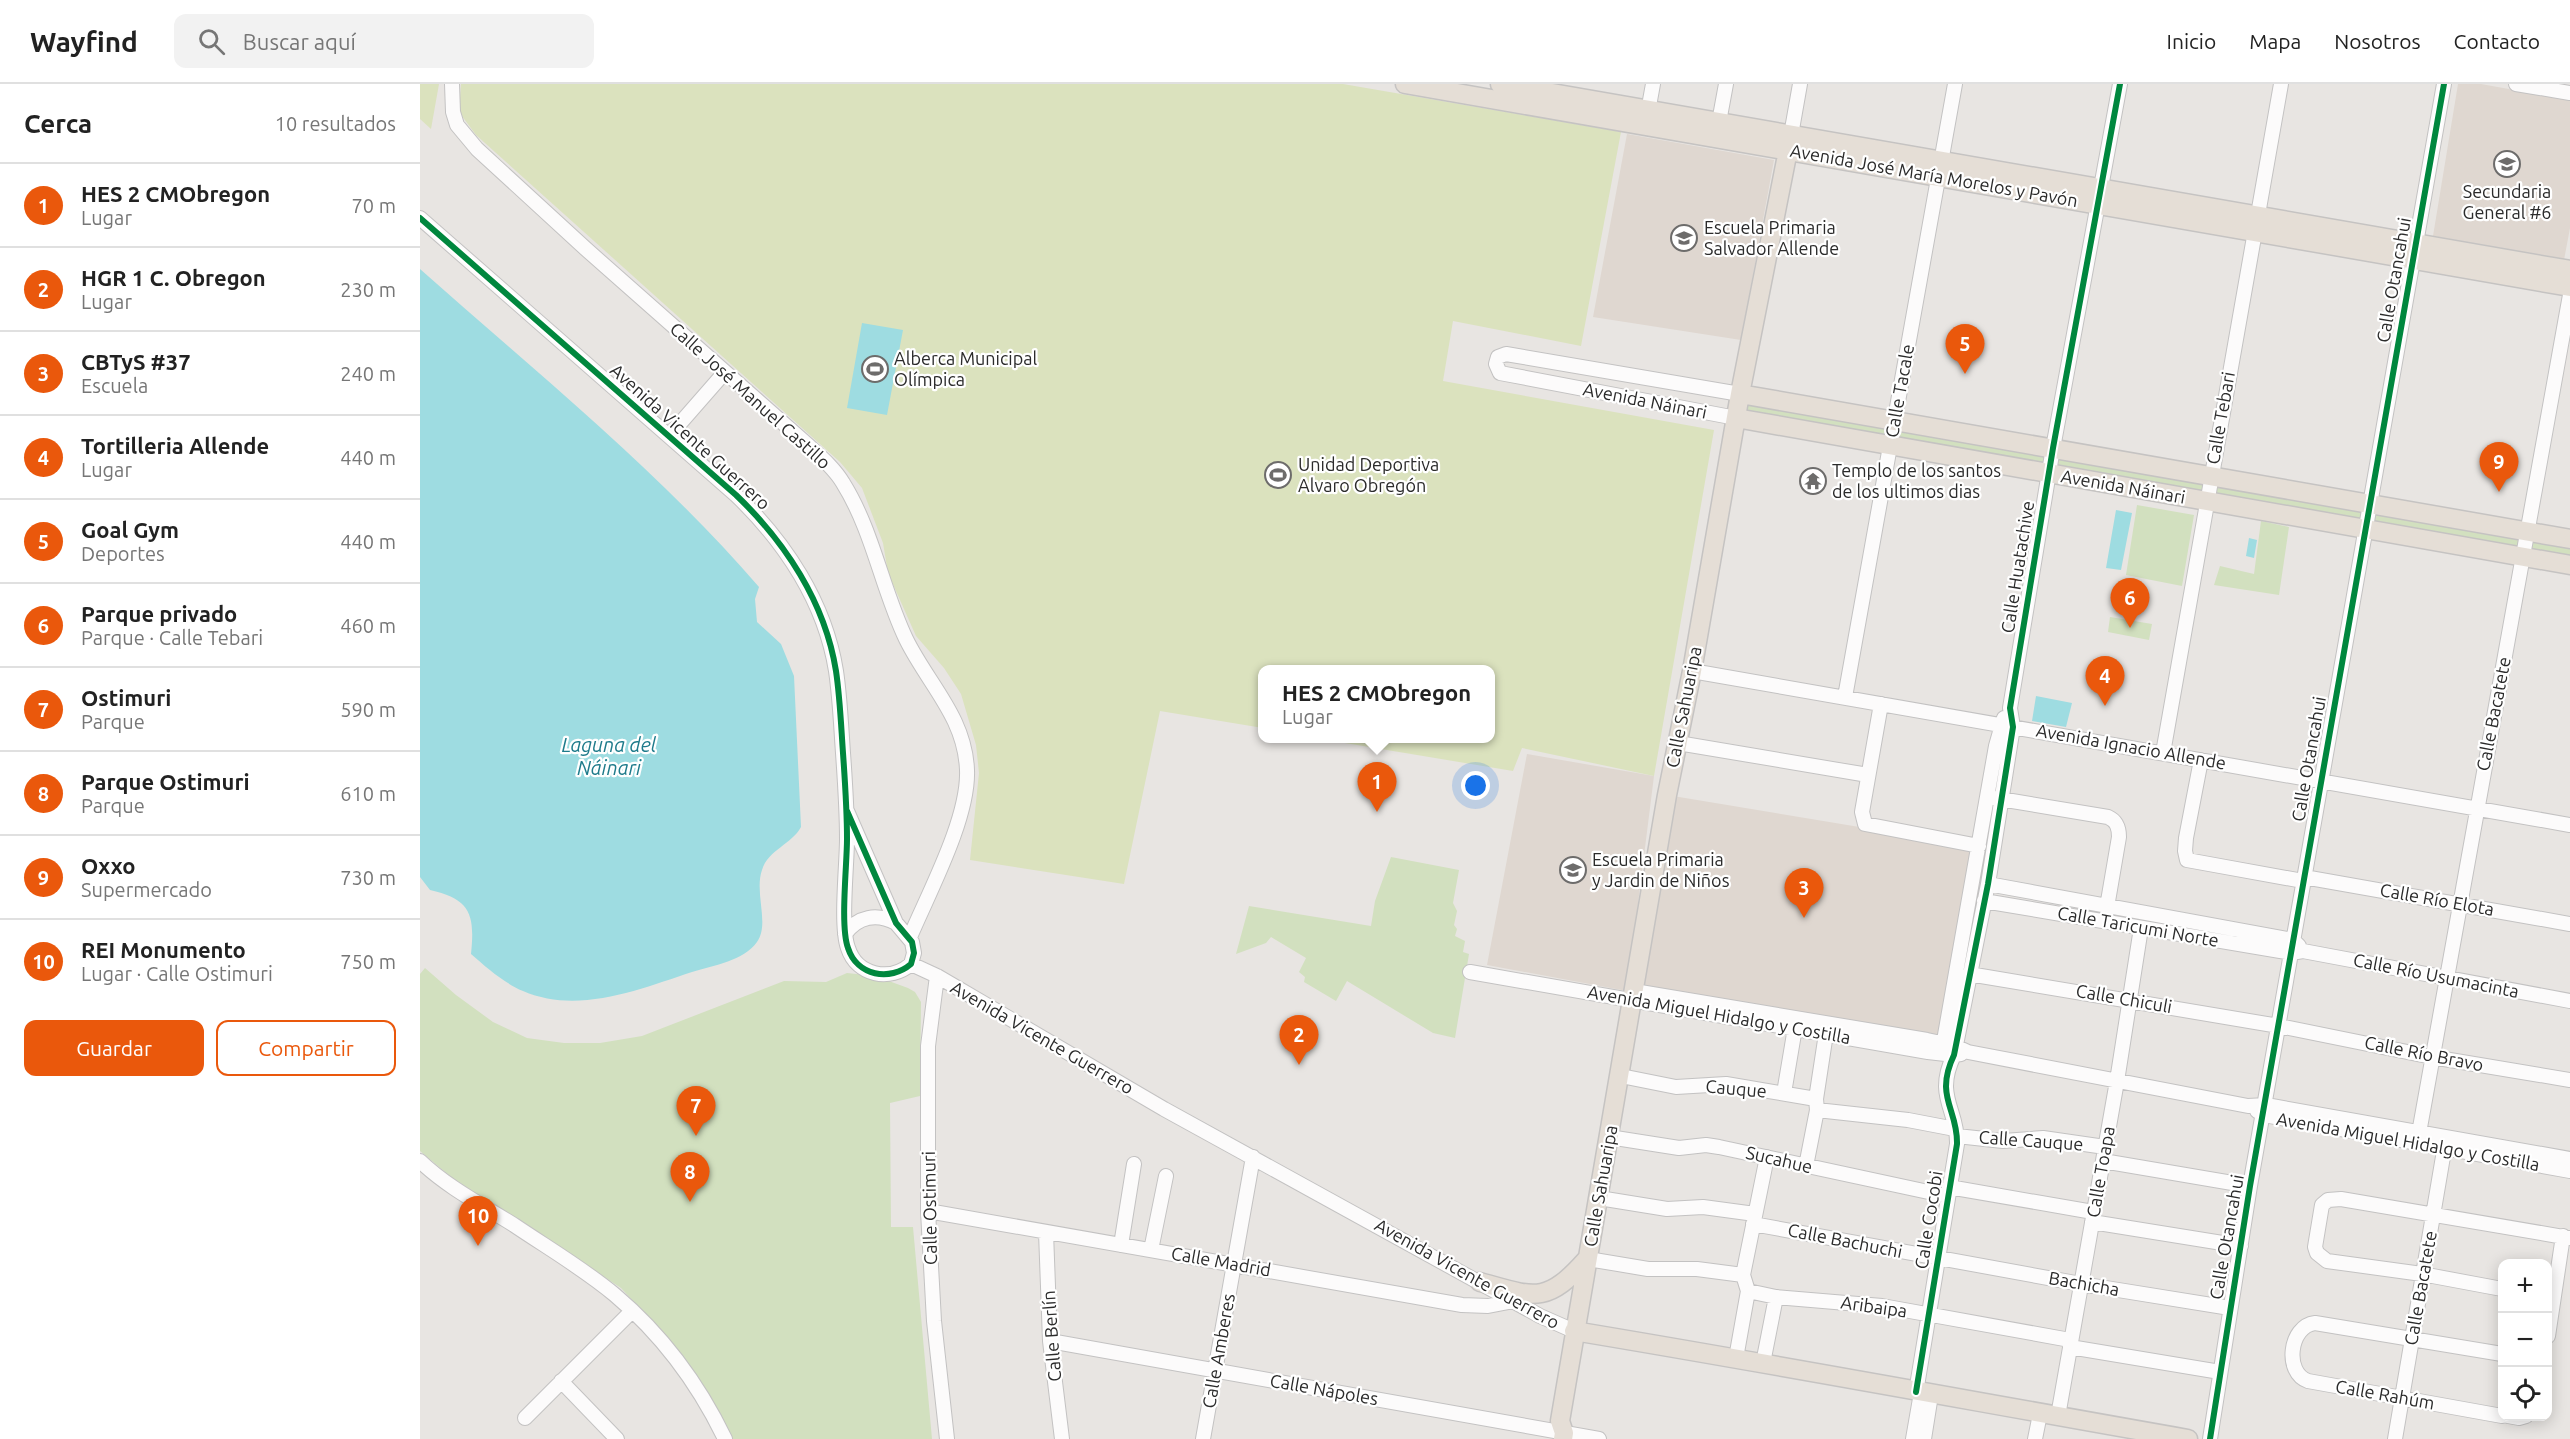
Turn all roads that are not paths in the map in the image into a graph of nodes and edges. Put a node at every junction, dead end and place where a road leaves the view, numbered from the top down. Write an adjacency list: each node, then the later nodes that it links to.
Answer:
1 (452, 84): 25 (street, Calle José Manuel Castillo)
2 (1405, 84): 11 (main road, Avenida José María Morelos y Pavón)
3 (1653, 84): 14 (street)
4 (1726, 84): 15 (street)
5 (1800, 84): 16 (street, Calle Sahuaripa)
6 (1955, 84): 17 (street, Calle Tacale)
7 (2120, 84): 18 (street, Calle Huatachive)
8 (2282, 84): 20 (street, Calle Tebari)
9 (2444, 84): 21 (street, Calle Otancahui)
10 (2516, 84): 13 (street)
11 (1503, 88): 12 (main road, Avenida José María Morelos y Pavón); 14 (main road, Avenida José María Morelos y Pavón)
12 (1577, 91): 14 (main road, Avenida José María Morelos y Pavón)
13 (2570, 93)
14 (1647, 118): 15 (main road, Avenida José María Morelos y Pavón); 16 (main road, Avenida José María Morelos y Pavón)
15 (1719, 123): 16 (main road, Avenida José María Morelos y Pavón)
16 (1789, 143): 17 (main road, Avenida José María Morelos y Pavón); 26 (main road, Calle Sahuaripa)
17 (1939, 169): 18 (main road, Avenida José María Morelos y Pavón); 28 (street, Calle Tacale)
18 (2100, 197): 20 (main road, Avenida José María Morelos y Pavón); 31 (street, Calle Huatachive)
19 (420, 218): 29 (street, Avenida Vicente Guerrero)
20 (2256, 224): 21 (main road, Avenida José María Morelos y Pavón); 33 (street, Calle Tebari)
21 (2414, 251): 22 (main road, Avenida José María Morelos y Pavón); 23 (main road, Avenida José María Morelos y Pavón); 35 (street, Calle Otancahui)
22 (2570, 270)
23 (2570, 287)
24 (2570, 295): 37 (street, Calle Bacatete)
25 (725, 372): 29 (street); 64 (street, Calle José Manuel Castillo)
26 (1740, 394): 27 (main road, Calle Sahuaripa); 27 (street, Avenida Náinari); 28 (main road, Avenida Náinari)
27 (1736, 418): 30 (main road, Avenida Náinari); 41 (main road, Calle Sahuaripa)
28 (1894, 421): 30 (street, Calle Tacale); 31 (main road, Avenida Náinari)
29 (669, 436): 52 (street, Avenida Vicente Guerrero)
30 (1890, 446): 32 (main road, Avenida Náinari); 42 (street, Calle Tacale)
31 (2053, 448): 32 (street, Calle Huatachive); 33 (main road, Avenida Náinari)
32 (2048, 474): 34 (main road, Avenida Náinari); 44 (street, Calle Huatachive)
33 (2210, 477): 34 (street, Calle Tebari); 35 (main road, Avenida Náinari)
34 (2206, 501): 36 (main road, Avenida Náinari); 46 (street, Calle Tebari)
35 (2370, 504): 36 (street, Calle Otancahui); 37 (main road, Avenida Náinari)
36 (2365, 529): 39 (main road, Avenida Náinari); 49 (street, Calle Otancahui)
37 (2526, 532): 38 (main road, Avenida Náinari); 39 (street, Calle Bacatete)
38 (2570, 539)
39 (2522, 557): 40 (main road, Avenida Náinari); 51 (street, Calle Bacatete)
40 (2570, 565)
41 (1692, 670): 42 (street, Avenida Ignacio Allende); 45 (main road, Calle Sahuaripa)
42 (1845, 697): 43 (street, Avenida Ignacio Allende)
43 (1881, 704): 44 (street, Avenida Ignacio Allende); 48 (street)
44 (2007, 726): 46 (street, Avenida Ignacio Allende); 50 (street, Calle Huatachive)
45 (1678, 743): 48 (street); 71 (main road, Calle Sahuaripa)
46 (2163, 753): 47 (street, Avenida Ignacio Allende)
47 (2201, 760): 49 (street, Avenida Ignacio Allende); 55 (street, Calle Río Elota)
48 (1868, 775): 54 (street)
49 (2320, 781): 51 (street, Avenida Ignacio Allende); 55 (street, Calle Otancahui)
50 (1995, 798): 54 (street, Calle Huatachive); 56 (street, Calle Huatachive); 59 (street)
51 (2476, 808): 53 (street, Avenida Ignacio Allende); 58 (street, Calle Bacatete)
52 (847, 811): 60 (street, Avenida Vicente Guerrero); 63 (street, Avenida Vicente Guerrero)
53 (2570, 825)
54 (1979, 846): 77 (street, Calle Huatachive)
55 (2304, 879): 58 (street, Calle Río Elota); 65 (street, Calle Otancahui)
56 (1988, 884): 57 (street, Calle Huatachive); 59 (street, Calle Taricumi Norte)
57 (1984, 901): 62 (street, Calle Taricumi Norte); 68 (street, Calle Huatachive)
58 (2459, 904): 61 (street, Calle Río Elota); 70 (street, Calle Bacatete)
59 (2107, 907): 65 (street, Calle Taricumi Norte)
60 (896, 923): 63 (street); 64 (street, Avenida Vicente Guerrero)
61 (2570, 924)
62 (2141, 928): 65 (street, Calle Taricumi Norte); 72 (street, Calle Toapa)
63 (845, 934): 66 (street, Avenida Vicente Guerrero)
64 (910, 937): 66 (street)
65 (2296, 948): 70 (street, Calle Río Usumacinta); 75 (street, Calle Otancahui)
66 (911, 964): 69 (street, Avenida Vicente Guerrero)
67 (1470, 972): 71 (street, Avenida Miguel Hidalgo y Costilla)
68 (1969, 974): 72 (street, Calle Chiculi); 77 (street, Calle Huatachive)
69 (937, 976): 90 (street, Avenida Vicente Guerrero); 101 (street, Calle Ostimuri)
70 (2446, 979): 73 (street, Calle Río Usumacinta); 78 (street, Calle Bacatete)
71 (1634, 996): 74 (street, Avenida Miguel Hidalgo y Costilla); 79 (main road, Calle Sahuaripa)
72 (2128, 1000): 75 (street, Calle Chiculi); 81 (street, Calle Toapa)
73 (2570, 1001)
74 (1795, 1023): 76 (street, Avenida Miguel Hidalgo y Costilla); 82 (street)
75 (2279, 1026): 78 (street, Calle Río Bravo); 84 (street, Calle Otancahui)
76 (1827, 1028): 77 (street, Avenida Miguel Hidalgo y Costilla); 83 (street)
77 (1948, 1053): 81 (street, Avenida Miguel Hidalgo y Costilla); 85 (street, Calle Cocobi)
78 (2432, 1057): 80 (street, Calle Río Bravo); 86 (street, Calle Bacatete)
79 (1621, 1076): 82 (street, Cauque); 87 (main road, Calle Sahuaripa)
80 (2570, 1080)
81 (2117, 1081): 84 (street, Avenida Miguel Hidalgo y Costilla); 89 (street, Calle Toapa)
82 (1784, 1094): 83 (street, Cauque)
83 (1816, 1104): 85 (street, Calle Cauque); 95 (street)
84 (2265, 1110): 86 (street, Avenida Miguel Hidalgo y Costilla); 88 (street, Avenida Miguel Hidalgo y Costilla); 98 (street, Calle Otancahui)
85 (1956, 1132): 89 (street, Calle Cauque); 99 (street, Calle Cocobi)
86 (2419, 1133): 88 (street, Avenida Miguel Hidalgo y Costilla)
87 (1609, 1137): 91 (street, Sucahue); 100 (main road, Calle Sahuaripa)
88 (2445, 1143): 92 (street, Avenida Miguel Hidalgo y Costilla); 96 (street, Avenida Miguel Hidalgo y Costilla); 102 (street, Calle Bacatete)
89 (2104, 1154): 98 (street); 103 (street, Calle Toapa)
90 (1253, 1157): 112 (street, Calle Amberes); 115 (street, Avenida Vicente Guerrero)
91 (1767, 1157): 95 (street, Sucahue); 104 (street)
92 (2570, 1159)
93 (420, 1161): 123 (street)
94 (1134, 1164): 107 (street)
95 (1806, 1166): 99 (street, Sucahue)
96 (2570, 1171)
97 (1166, 1176): 109 (street)
98 (2250, 1186): 108 (street, Calle Otancahui)
99 (1948, 1191): 103 (street, Sucahue); 110 (street, Calle Cocobi)
100 (1599, 1198): 104 (street, Calle Bachuchi); 111 (main road, Calle Sahuaripa)
101 (928, 1211): 105 (street, Calle Madrid); 143 (street, Calle Ostimuri)
102 (2434, 1214): 106 (street); 113 (street, Calle Bacatete); 113 (street)
103 (2092, 1217): 108 (street, Sucahue); 116 (street, Calle Toapa)
104 (1754, 1219): 110 (street, Calle Bachuchi); 114 (street)
105 (1046, 1232): 107 (street, Calle Madrid); 127 (street, Calle Berlín)
106 (2566, 1237): 119 (street)
107 (1121, 1245): 109 (street, Calle Madrid)
108 (2241, 1246): 122 (street, Calle Otancahui)
109 (1152, 1250): 112 (street, Calle Madrid)
110 (1938, 1258): 116 (street, Bachicha); 124 (street, Calle Cocobi)
111 (1588, 1259): 114 (street); 115 (main road); 125 (main road, Calle Sahuaripa)
112 (1234, 1264): 121 (street, Calle Madrid); 132 (street, Calle Amberes)
113 (2422, 1274): 117 (street); 126 (street, Calle Bacatete)
114 (1743, 1275): 118 (street)
115 (1480, 1282): 121 (street, Avenida Vicente Guerrero)
116 (2081, 1284): 122 (street, Bachicha); 128 (street, Calle Toapa)
117 (2498, 1288)
118 (1748, 1291): 120 (street, Aribaipa); 130 (street)
119 (2552, 1294)
120 (1776, 1297): 124 (street, Aribaipa); 131 (street)
121 (1514, 1301): 125 (street, Avenida Vicente Guerrero)
122 (2230, 1308): 133 (street, Calle Otancahui)
123 (632, 1311): 134 (street); 142 (street)
124 (1928, 1315): 128 (street, Aribaipa); 135 (street, Calle Cocobi)
125 (1574, 1331): 130 (main road, Avenida Vicente Guerrero); 140 (main road, Calle Sahuaripa)
126 (2412, 1338): 129 (street); 136 (street, Calle Bacatete); 136 (street, Calle Rahúm)
127 (1050, 1341): 132 (street, Calle Nápoles); 144 (street, Calle Berlín)
128 (2070, 1344): 133 (street, Aribaipa); 137 (street, Calle Toapa)
129 (2498, 1353)
130 (1736, 1358): 131 (main road, Avenida Vicente Guerrero)
131 (1763, 1363): 135 (main road, Avenida Vicente Guerrero)
132 (1216, 1370): 140 (street, Calle Nápoles); 145 (street, Calle Amberes)
133 (2220, 1372): 151 (street, Calle Otancahui)
134 (561, 1381): 139 (street); 141 (street)
135 (1923, 1393): 137 (main road, Avenida Vicente Guerrero); 147 (street); 148 (street)
136 (2402, 1399): 138 (street, Calle Rahúm); 152 (street, Calle Bacatete)
137 (2049, 1415): 149 (street, Calle Toapa); 150 (main road, Avenida Vicente Guerrero)
138 (2498, 1415)
139 (525, 1418)
140 (1558, 1433): 146 (street, Calle Nápoles)
141 (617, 1439)
142 (725, 1439)
143 (947, 1439)
144 (1062, 1439)
145 (1203, 1439)
146 (1599, 1439)
147 (1913, 1439)
148 (1924, 1439)
149 (2035, 1439)
150 (2188, 1439)
151 (2210, 1439)
152 (2395, 1439)

